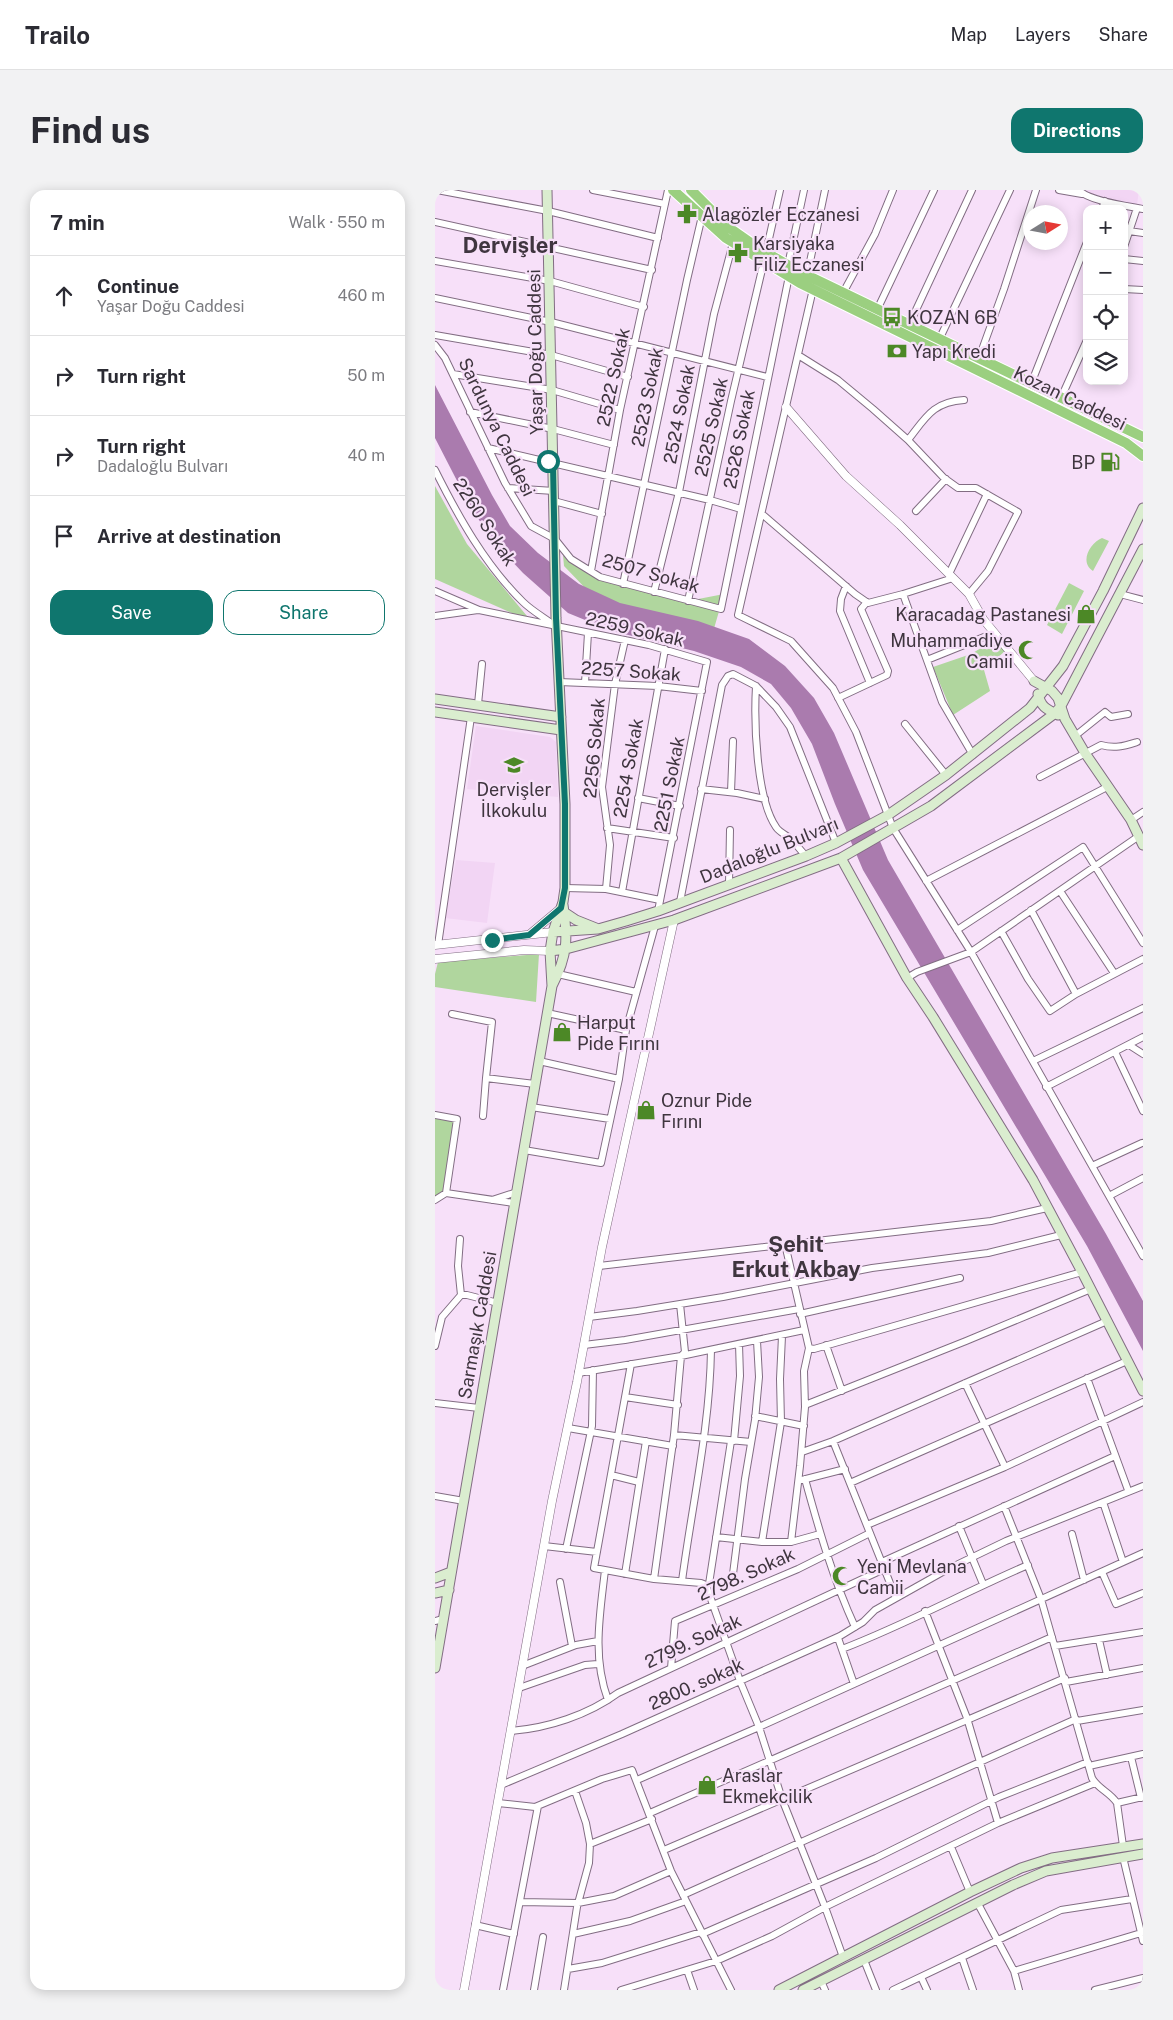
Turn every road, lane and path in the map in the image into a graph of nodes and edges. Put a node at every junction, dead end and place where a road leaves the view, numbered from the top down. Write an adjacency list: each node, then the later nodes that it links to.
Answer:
1 (437, 190): 21 (street)
2 (547, 190): 21 (main road, Yaşar Doğu Caddesi)
3 (593, 190): 18 (street)
4 (668, 190): 18 (street, 2522 Sokak)
5 (673, 190): 22 (highway, Kozan Caddesi)
6 (691, 190): 31 (highway, Kozan Caddesi)
7 (780, 190): 31 (street, 2525 Sokak)
8 (804, 190): 36 (street, 2526 Sokak)
9 (825, 190): 37 (street)
10 (893, 190): 42 (street)
11 (934, 190): 45 (street)
12 (972, 190): 47 (street)
13 (1010, 190): 49 (street)
14 (1036, 190): 56 (street)
15 (1059, 190): 16 (street)
16 (1081, 192): 17 (street)
17 (1105, 201): 19 (street); 20 (street)
18 (665, 204): 27 (street, 2522 Sokak)
19 (1104, 205)
20 (1140, 208): 24 (street)
21 (548, 211): 27 (street); 29 (main road, Yaşar Doğu Caddesi)
22 (702, 216): 28 (highway, Kozan Caddesi); 53 (street, 2523 Sokak)
23 (435, 222): 29 (street)
24 (1129, 231): 25 (street); 26 (street)
25 (1143, 233)
26 (1128, 234)
27 (658, 238): 35 (street, 2522 Sokak)
28 (733, 243): 31 (highway, Kozan Caddesi); 57 (street, 2524 Sokak)
29 (549, 246): 35 (street); 38 (main road, Yaşar Doğu Caddesi)
30 (1084, 250): 62 (street)
31 (765, 257): 36 (highway, Kozan Caddesi); 58 (street, 2525 Sokak)
32 (1128, 260): 34 (street)
33 (435, 261): 38 (street)
34 (1143, 262)
35 (652, 270): 44 (street, 2522 Sokak)
36 (788, 270): 37 (highway, Kozan Caddesi); 39 (highway, Kozan Caddesi); 61 (street, 2526 Sokak)
37 (807, 276): 42 (highway, Kozan Caddesi)
38 (550, 281): 44 (street); 46 (main road, Yaşar Doğu Caddesi)
39 (813, 289): 55 (street); 74 (highway, Kozan Caddesi)
40 (1128, 289): 41 (street)
41 (1143, 290)
42 (843, 294): 45 (highway, Kozan Caddesi)
43 (435, 298): 46 (street)
44 (644, 307): 50 (street, 2522 Sokak)
45 (877, 310): 47 (highway, Kozan Caddesi)
46 (551, 322): 50 (street); 54 (main road, Yaşar Doğu Caddesi)
47 (909, 325): 49 (highway, Kozan Caddesi)
48 (435, 335): 54 (street)
49 (939, 340): 56 (highway, Kozan Caddesi)
50 (635, 343): 53 (street); 60 (street, 2522 Sokak)
51 (435, 345): 59 (street, Sardunya Caddesi)
52 (1083, 349): 64 (street)
53 (672, 352): 57 (street); 79 (street, 2523 Sokak)
54 (551, 355): 60 (street); 63 (main road, Yaşar Doğu Caddesi)
55 (798, 355): 66 (street); 71 (street)
56 (979, 358): 62 (highway, Kozan Caddesi)
57 (705, 362): 58 (street); 82 (street, 2524 Sokak)
58 (739, 369): 61 (street); 84 (street, 2525 Sokak)
59 (453, 374): 63 (street); 68 (street, Sardunya Caddesi)
60 (628, 377): 67 (street, 2522 Sokak)
61 (767, 378): 87 (street, 2526 Sokak)
62 (1031, 384): 64 (highway, Kozan Caddesi)
63 (552, 390): 67 (street); 69 (main road, Yaşar Doğu Caddesi)
64 (1061, 398): 70 (highway, Kozan Caddesi)
65 (965, 400): 71 (street)
66 (786, 408): 90 (street); 94 (street)
67 (620, 410): 72 (street, 2522 Sokak)
68 (470, 412): 69 (street); 73 (street, Sardunya Caddesi)
69 (553, 429): 72 (street); 75 (main road, Yaşar Doğu Caddesi)
70 (1143, 437)
71 (908, 440): 78 (street)
72 (614, 445): 77 (street, 2522 Sokak)
73 (488, 448): 75 (street); 80 (street, Sardunya Caddesi)
74 (1143, 456)
75 (553, 464): 77 (street); 81 (main road, Yaşar Doğu Caddesi)
76 (435, 470): 108 (street, 2260 Sokak)
77 (609, 477): 79 (street); 89 (street, 2522 Sokak)
78 (946, 480): 83 (street); 88 (street)
79 (645, 485): 82 (street); 95 (street, 2523 Sokak)
80 (508, 488): 81 (street); 91 (street, Sardunya Caddesi)
81 (554, 491): 85 (main road, Yaşar Doğu Caddesi)
82 (679, 492): 84 (street); 98 (street, 2524 Sokak)
83 (987, 494): 94 (street); 100 (street)
84 (710, 500): 87 (street); 103 (street, 2525 Sokak)
85 (554, 501): 89 (street); 91 (main road, Yaşar Doğu Caddesi)
86 (1143, 508): 123 (main road, Dadaloğlu Bulvarı)
87 (741, 509): 105 (street, 2526 Sokak)
88 (916, 511)
89 (602, 514): 93 (street, 2522 Sokak)
90 (762, 514): 96 (street); 126 (street)
91 (555, 539): 93 (street, 2507 Sokak); 108 (main road, Yaşar Doğu Caddesi)
92 (1143, 549): 101 (main road, Dadaloğlu Bulvarı)
93 (591, 571): 95 (street, 2507 Sokak)
94 (951, 576): 99 (street); 100 (street)
95 (623, 584): 98 (street, 2507 Sokak)
96 (846, 586): 104 (street); 119 (street)
97 (435, 591): 106 (street)
98 (654, 592): 103 (street, 2507 Sokak)
99 (903, 594): 104 (street); 113 (street)
100 (969, 594): 110 (street)
101 (1120, 594): 102 (street); 129 (main road, Dadaloğlu Bulvarı)
102 (1143, 600)
103 (688, 601): 105 (street, 2507 Sokak)
104 (867, 602): 119 (street)
105 (721, 609)
106 (479, 610): 107 (street); 108 (street, 2259 Sokak)
107 (435, 616)
108 (557, 627): 109 (street, 2259 Sokak); 117 (main road, Yaşar Doğu Caddesi)
109 (588, 633): 111 (street, 2259 Sokak); 118 (street)
110 (994, 633): 113 (street); 116 (street)
111 (625, 640): 112 (street, 2259 Sokak); 120 (street, 2256 Sokak)
112 (665, 649): 114 (street, 2259 Sokak); 121 (street, 2254 Sokak)
113 (927, 660): 142 (street)
114 (707, 662): 124 (street, 2251 Sokak)
115 (482, 664): 128 (street)
116 (1034, 681): 123 (main road); 125 (main road)
117 (559, 682): 118 (street, 2257 Sokak); 134 (main road, Yaşar Doğu Caddesi)
118 (585, 683): 120 (street, 2257 Sokak)
119 (871, 683): 126 (street)
120 (615, 684): 121 (street, 2257 Sokak); 154 (street, 2256 Sokak)
121 (658, 686): 124 (street, 2257 Sokak); 148 (street, 2254 Sokak)
122 (756, 686): 146 (street); 149 (street); 160 (street)
123 (1046, 688): 125 (main road, Dadaloğlu Bulvarı); 129 (main road)
124 (702, 691): 150 (street, 2251 Sokak)
125 (1039, 697): 131 (main road); 142 (main road, Dadaloğlu Bulvarı)
126 (838, 698): 152 (street)
127 (435, 699): 128 (main road)
128 (478, 704): 134 (main road)
129 (1061, 706): 131 (main road, Dadaloğlu Bulvarı); 135 (main road)
130 (435, 712): 133 (main road)
131 (1055, 714): 135 (main road); 156 (main road, Dadaloğlu Bulvarı)
132 (1128, 714): 138 (street)
133 (471, 717): 137 (main road); 185 (street)
134 (561, 717): 137 (main road, Yaşar Doğu Caddesi)
135 (1065, 719): 138 (main road)
136 (905, 724): 143 (street)
137 (561, 730): 167 (main road, Yaşar Doğu Caddesi)
138 (1075, 736): 141 (main road)
139 (733, 741): 147 (street)
140 (1137, 742): 141 (street)
141 (1085, 753): 144 (street); 145 (main road)
142 (973, 755): 143 (main road, Dadaloğlu Bulvarı)
143 (946, 775): 152 (main road, Dadaloğlu Bulvarı)
144 (1040, 777)
145 (1107, 787): 153 (main road); 165 (street)
146 (701, 789): 147 (street); 172 (street)
147 (731, 792): 149 (street)
148 (637, 798): 150 (street); 157 (street, 2254 Sokak)
149 (765, 799): 162 (street)
150 (680, 806): 159 (street, 2251 Sokak)
151 (1143, 812): 153 (street)
152 (884, 817): 156 (street); 160 (main road, Dadaloğlu Bulvarı)
153 (1131, 820): 158 (main road)
154 (607, 828): 157 (street); 168 (street, 2256 Sokak)
155 (730, 830): 166 (street)
156 (889, 830): 163 (main road, Dadaloğlu Bulvarı); 165 (street)
157 (632, 831): 159 (street); 170 (street, 2254 Sokak)
158 (1139, 836): 161 (main road); 164 (street)
159 (673, 838): 171 (street, 2251 Sokak)
160 (840, 841): 162 (main road, Dadaloğlu Bulvarı)
161 (1143, 845)
162 (806, 856): 166 (main road, Dadaloğlu Bulvarı)
163 (845, 856): 176 (main road, Dadaloğlu Bulvarı); 193 (main road)
164 (1094, 867): 169 (street); 179 (street); 184 (street)
165 (926, 881): 179 (street)
166 (729, 884): 172 (main road, Dadaloğlu Bulvarı)
167 (565, 888): 168 (street); 173 (main road, Yaşar Doğu Caddesi)
168 (606, 889): 170 (street)
169 (1059, 891): 174 (street); 191 (street)
170 (622, 892): 171 (street)
171 (660, 900): 175 (street, 2251 Sokak)
172 (679, 902): 175 (main road, Dadaloğlu Bulvarı)
173 (563, 907): 178 (main road); 180 (main road); 182 (main road); 183 (street)
174 (1031, 910): 181 (street); 196 (street)
175 (658, 911): 178 (main road, Dadaloğlu Bulvarı)
176 (674, 920): 177 (main road, Dadaloğlu Bulvarı); 231 (street)
177 (655, 926): 186 (main road, Dadaloğlu Bulvarı); 195 (street)
178 (598, 929): 180 (main road, Dadaloğlu Bulvarı)
179 (957, 930): 188 (street)
180 (567, 931): 182 (main road, Dadaloğlu Bulvarı); 186 (main road)
181 (1001, 931): 188 (street); 196 (street)
182 (553, 932): 183 (street, Dadaloğlu Bulvarı); 187 (main road)
183 (529, 935): 185 (street, Dadaloğlu Bulvarı)
184 (1143, 943)
185 (437, 945)
186 (566, 949): 187 (main road, Dadaloğlu Bulvarı); 192 (main road)
187 (549, 951): 189 (street, Dadaloğlu Bulvarı); 194 (main road)
188 (971, 952): 193 (street); 206 (street)
189 (435, 959)
190 (1142, 960): 191 (street)
191 (1114, 973): 196 (street)
192 (558, 974): 194 (main road); 195 (street)
193 (907, 978): 226 (main road)
194 (552, 986): 198 (main road, Sarmaşık Caddesi)
195 (636, 992): 200 (street)
196 (1076, 994)
197 (1143, 1008): 206 (street)
198 (547, 1013): 200 (street); 205 (main road, Sarmaşık Caddesi)
199 (452, 1014): 207 (street)
200 (626, 1030): 208 (street)
201 (1143, 1037): 202 (street)
202 (1129, 1045): 203 (street); 204 (street)
203 (1115, 1052): 210 (street); 212 (street)
204 (1143, 1054)
205 (539, 1061): 208 (street); 209 (main road, Sarmaşık Caddesi)
206 (1033, 1061): 210 (street)
207 (486, 1078): 209 (street); 214 (street)
208 (619, 1078): 215 (street)
209 (535, 1084): 211 (main road, Sarmaşık Caddesi)
210 (1046, 1087): 218 (street)
211 (531, 1107): 215 (street); 217 (main road, Sarmaşık Caddesi)
212 (1143, 1111)
213 (435, 1115): 221 (street)
214 (483, 1116)
215 (610, 1119): 217 (street)
216 (1142, 1143): 218 (street)
217 (524, 1150): 220 (main road, Sarmaşık Caddesi)
218 (1093, 1166): 222 (street)
219 (1143, 1178): 222 (street)
220 (517, 1192): 224 (street); 225 (main road, Sarmaşık Caddesi)
221 (446, 1193): 223 (street); 224 (street)
222 (1109, 1196): 230 (street)
223 (435, 1200)
224 (490, 1200): 225 (street)
225 (515, 1203): 237 (main road, Sarmaşık Caddesi)
226 (1047, 1208): 227 (main road); 229 (street)
227 (1061, 1235): 232 (main road); 234 (street)
228 (460, 1239): 236 (street)
229 (785, 1244): 231 (street); 234 (street)
230 (1143, 1256)
231 (599, 1266): 240 (street)
232 (1082, 1272): 235 (main road); 248 (street)
233 (960, 1278): 239 (street)
234 (793, 1282): 238 (street); 239 (street)
235 (1091, 1288): 241 (main road); 259 (street)
236 (461, 1295): 237 (street); 249 (street)
237 (498, 1303): 266 (main road, Sarmaşık Caddesi)
238 (680, 1304): 240 (street); 242 (street)
239 (800, 1312): 242 (street); 243 (street)
240 (589, 1317): 247 (street)
241 (1107, 1321): 253 (main road); 258 (street)
242 (684, 1330): 247 (street); 252 (street)
243 (804, 1330): 244 (street); 250 (street)
244 (782, 1336): 245 (street); 268 (street)
245 (757, 1341): 246 (street); 267 (street)
246 (739, 1344): 251 (street); 278 (street)
247 (584, 1345): 256 (street)
248 (826, 1345): 250 (street); 259 (street)
249 (435, 1346)
250 (809, 1348): 264 (street)
251 (711, 1350): 252 (street); 276 (street)
252 (681, 1356): 254 (street); 265 (street)
253 (1127, 1360): 257 (street); 260 (main road)
254 (631, 1364): 255 (street); 261 (street)
255 (593, 1370): 256 (street); 273 (street)
256 (579, 1373): 272 (street)
257 (1087, 1378): 269 (street); 270 (street)
258 (965, 1383): 270 (street); 279 (street)
259 (842, 1391): 264 (street)
260 (1143, 1391)
261 (625, 1397): 265 (street); 275 (street)
262 (1143, 1402): 269 (street)
263 (435, 1403): 266 (street)
264 (805, 1404): 271 (street)
265 (678, 1405): 274 (street)
266 (479, 1408): 293 (main road, Sarmaşık Caddesi)
267 (755, 1416): 268 (street); 280 (street)
268 (781, 1420): 271 (street); 304 (street)
269 (1102, 1421): 283 (street); 284 (street)
270 (984, 1424): 284 (street); 289 (street)
271 (804, 1426): 282 (street)
272 (568, 1428): 273 (street); 306 (street)
273 (591, 1432): 275 (street); 307 (street)
274 (674, 1434): 276 (street); 281 (street)
275 (618, 1436): 277 (street); 286 (street)
276 (703, 1438): 278 (street); 323 (street)
277 (646, 1441): 281 (street); 288 (street)
278 (733, 1441): 280 (street); 301 (street)
279 (833, 1441): 282 (street); 285 (street)
280 (751, 1442): 303 (street)
281 (673, 1446): 321 (street)
282 (801, 1452): 287 (street)
283 (1115, 1456): 291 (street); 295 (street, 2799. Sokak)
284 (1005, 1467): 296 (street)
285 (845, 1469): 287 (street); 289 (street)
286 (611, 1475): 288 (street); 308 (street)
287 (802, 1480): 299 (street); 305 (street)
288 (639, 1482): 318 (street)
289 (850, 1483): 296 (street)
290 (1143, 1486): 291 (street, 2800. sokak)
291 (1128, 1490): 294 (street, 2800. sokak)
292 (435, 1496): 293 (street)
293 (464, 1501): 316 (main road, Sarmaşık Caddesi)
294 (1103, 1502): 302 (street, 2800. sokak); 312 (street)
295 (1004, 1506): 297 (street, 2799. Sokak); 302 (street)
296 (867, 1525): 298 (street)
297 (959, 1526): 311 (street); 314 (street, 2799. Sokak)
298 (870, 1532): 310 (street, 2798. Sokak); 314 (street)
299 (820, 1534): 305 (street); 310 (street)
300 (1072, 1534): 322 (street)
301 (717, 1537): 303 (street); 326 (street)
302 (1017, 1537): 311 (street, 2800. sokak); 313 (street)
303 (737, 1539): 304 (street); 319 (street)
304 (762, 1542): 305 (street)
305 (791, 1542)
306 (544, 1546): 307 (street); 349 (street)
307 (566, 1549): 308 (street)
308 (597, 1552): 315 (street)
309 (1143, 1553): 312 (street)
310 (826, 1554): 328 (street); 333 (street, 2798. Sokak)
311 (972, 1558): 325 (street); 331 (street, 2800. sokak)
312 (1123, 1562): 317 (street)
313 (1028, 1565): 325 (street); 332 (street)
314 (883, 1566): 328 (street, 2799. Sokak); 331 (street)
315 (605, 1570): 318 (street); 341 (street)
316 (451, 1572): 320 (main road); 327 (main road, Sarmaşık Caddesi)
317 (1102, 1572): 322 (street); 330 (street)
318 (625, 1574): 321 (street)
319 (733, 1574)
320 (435, 1578)
321 (654, 1579): 323 (street)
322 (1084, 1580): 332 (street)
323 (682, 1581): 326 (street)
324 (560, 1582): 344 (street)
325 (983, 1584): 334 (street)
326 (707, 1587): 333 (street)
327 (449, 1590): 329 (main road); 335 (main road, Sarmaşık Caddesi)
328 (838, 1590): 336 (street); 342 (street, 2799. Sokak)
329 (435, 1593)
330 (1143, 1593)
331 (896, 1598): 336 (street, 2800. sokak)
332 (1041, 1598): 338 (street); 343 (street)
333 (713, 1606): 342 (street); 351 (street, 2798. Sokak)
334 (925, 1611): 343 (street); 347 (street)
335 (439, 1620): 346 (main road, Sarmaşık Caddesi)
336 (855, 1627): 339 (street, 2800. sokak)
337 (1143, 1632): 340 (street)
338 (1052, 1636): 345 (street); 354 (street)
339 (838, 1638): 347 (street); 356 (street, 2800. sokak)
340 (1099, 1640): 345 (street); 353 (street)
341 (598, 1642): 344 (street); 348 (street)
342 (726, 1642): 351 (street, 2799. Sokak); 356 (street)
343 (939, 1645): 354 (street); 357 (street)
344 (572, 1646): 349 (street)
345 (1055, 1646): 355 (street)
346 (437, 1647): 350 (main road, Sarmaşık Caddesi)
347 (841, 1648): 357 (street)
348 (598, 1664): 358 (street); 359 (street)
349 (523, 1666): 358 (street)
350 (435, 1668)
351 (671, 1668): 359 (street, 2799. Sokak)
352 (1143, 1668): 353 (street)
353 (1107, 1675): 355 (street)
354 (953, 1680): 361 (street); 367 (street)
355 (1065, 1680): 361 (street); 362 (street)
356 (740, 1682): 363 (street); 372 (street, 2800. sokak)
357 (854, 1684): 363 (street)
358 (519, 1688): 364 (street)
359 (608, 1700): 364 (street, 2799. Sokak)
360 (1143, 1710): 362 (street)
361 (967, 1720): 368 (street); 375 (street)
362 (1076, 1720): 368 (street); 369 (street)
363 (759, 1727): 367 (street); 370 (street)
364 (511, 1731): 372 (street)
365 (1143, 1754): 366 (street)
366 (1131, 1757): 369 (street); 374 (street)
367 (769, 1762): 375 (street); 380 (street)
368 (980, 1762): 376 (street); 382 (street)
369 (1089, 1764): 371 (street); 376 (street)
370 (637, 1780): 373 (street); 380 (street)
371 (1095, 1783): 378 (street); 381 (street)
372 (501, 1785): 377 (street)
373 (575, 1791): 379 (street); 383 (street)
374 (1142, 1798): 378 (street)
375 (782, 1799): 382 (street); 387 (street)
376 (991, 1801): 381 (street); 391 (street)
377 (498, 1803): 379 (street); 400 (street)
378 (1117, 1803): 385 (street)
379 (538, 1806): 395 (street)
380 (651, 1816): 383 (street); 387 (street)
381 (998, 1823): 386 (street)
382 (800, 1843): 391 (street); 393 (street)
383 (589, 1844): 397 (street)
384 (1143, 1844): 385 (main road)
385 (1123, 1846): 392 (main road)
386 (951, 1847): 392 (street); 398 (street)
387 (663, 1850): 390 (street)
388 (1143, 1854): 389 (main road)
389 (1123, 1857): 394 (street); 396 (main road)
390 (671, 1871): 393 (street); 397 (street)
391 (816, 1885): 398 (street); 401 (street)
392 (970, 1892): 408 (main road)
393 (684, 1898): 401 (street); 404 (street)
394 (1132, 1900): 399 (street); 406 (street)
395 (520, 1902): 397 (street); 403 (street)
396 (977, 1902): 406 (street); 410 (main road)
397 (578, 1903): 404 (street)
398 (825, 1907): 408 (street); 411 (street)
399 (1140, 1917): 402 (street)
400 (475, 1925): 403 (street); 419 (street)
401 (701, 1933): 411 (street); 412 (street)
402 (1141, 1933): 407 (street); 414 (street)
403 (514, 1934): 420 (street)
404 (573, 1934): 412 (street)
405 (543, 1937): 421 (street)
406 (998, 1940): 409 (street); 414 (street)
407 (1143, 1941)
408 (843, 1957): 426 (main road)
409 (963, 1958): 415 (street); 431 (street)
410 (864, 1960): 418 (main road); 428 (street)
411 (716, 1961): 413 (street); 425 (street)
412 (568, 1969): 422 (street)
413 (687, 1970): 417 (street); 424 (street)
414 (1014, 1971): 432 (street)
415 (921, 1977): 429 (street); 430 (street)
416 (1143, 1978): 433 (street)
417 (645, 1986): 423 (street)
418 (823, 1986): 427 (main road)
419 (464, 1990)
420 (503, 1990)
421 (534, 1990)
422 (564, 1990)
423 (621, 1990)
424 (694, 1990)
425 (731, 1990)
426 (779, 1990)
427 (803, 1990)
428 (876, 1990)
429 (893, 1990)
430 (927, 1990)
431 (973, 1990)
432 (1019, 1990)
433 (1095, 1990)

